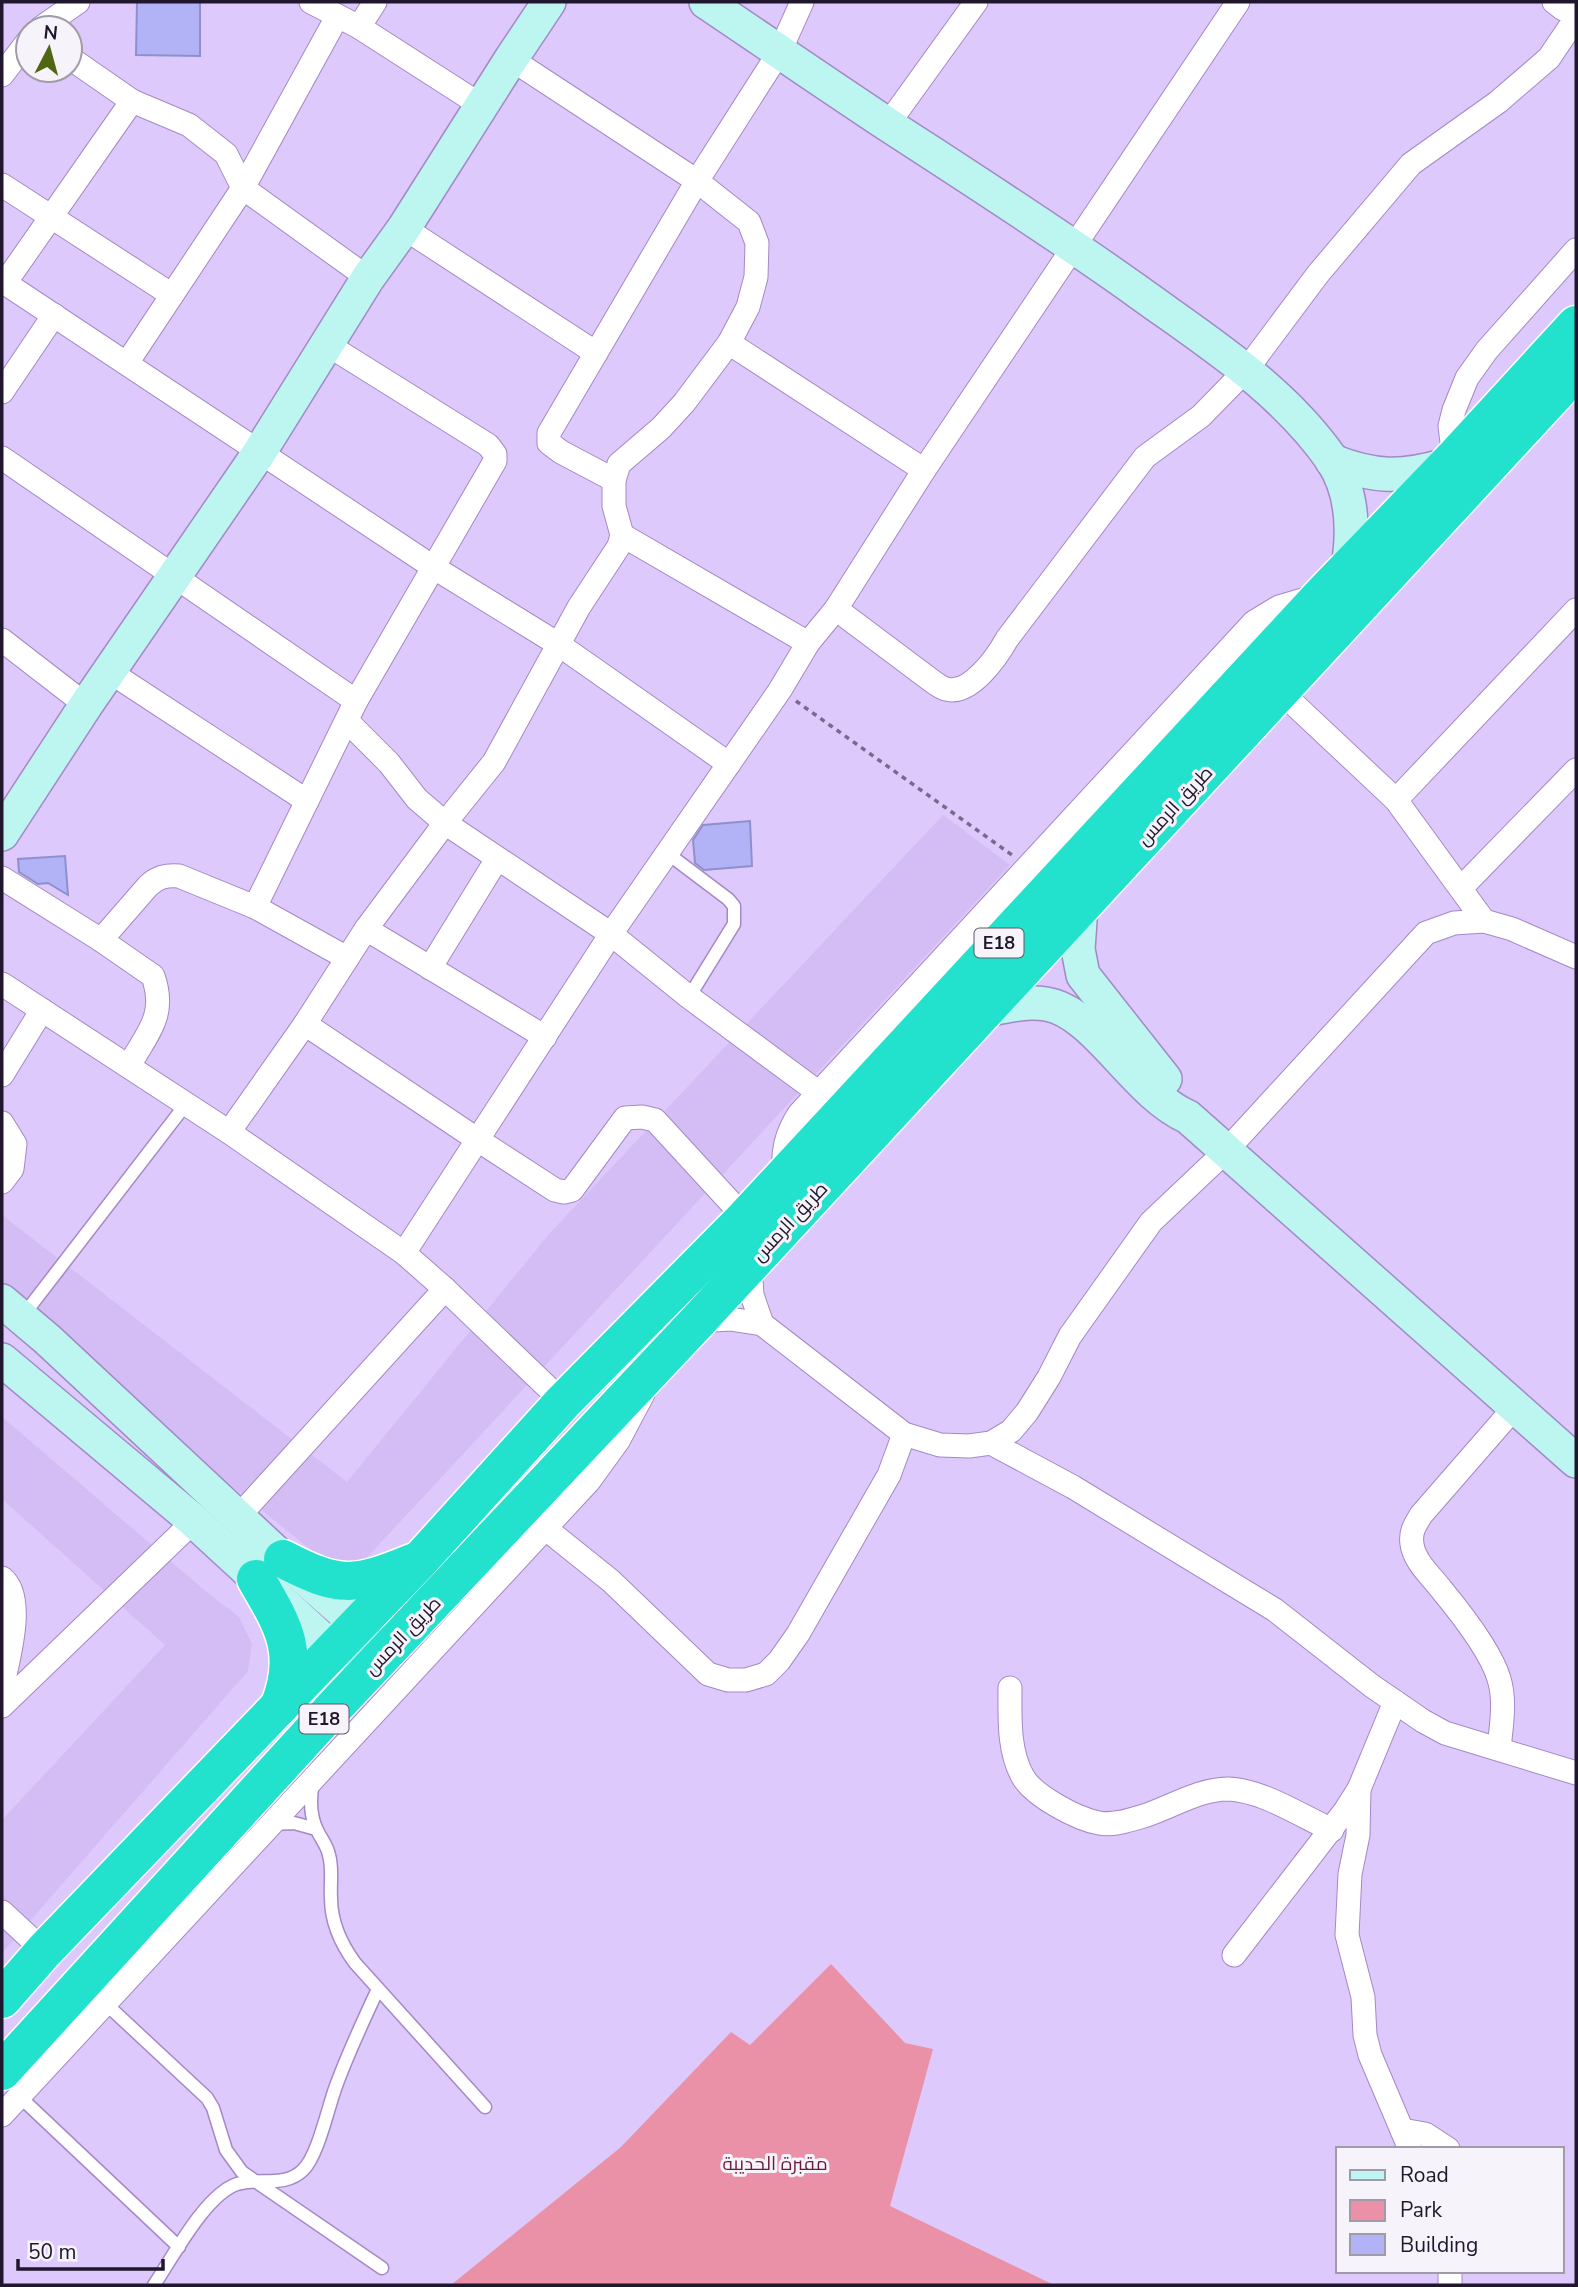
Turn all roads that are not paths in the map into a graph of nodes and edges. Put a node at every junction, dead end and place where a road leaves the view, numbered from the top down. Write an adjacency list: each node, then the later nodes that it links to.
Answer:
1 (78, 2): 11 (street)
2 (311, 2): 12 (street)
3 (375, 2): 14 (street)
4 (550, 2): 17 (street)
5 (706, 2): 15 (street)
6 (802, 2): 15 (street)
7 (976, 2): 22 (street)
8 (1238, 2): 28 (street)
9 (1554, 2): 10 (street)
10 (1576, 9)
11 (61, 14)
12 (337, 17): 14 (street); 25 (street)
13 (1576, 18): 39 (street)
14 (359, 27): 21 (street)
15 (780, 51): 22 (street); 23 (street)
16 (14, 59): 19 (street)
17 (511, 59): 21 (street); 23 (street)
18 (84, 68): 20 (street)
19 (2, 75)
20 (132, 101): 25 (street); 26 (street)
21 (482, 106): 27 (street)
22 (888, 124): 28 (street)
23 (697, 181): 35 (street); 37 (street)
24 (2, 184): 26 (street)
25 (243, 188): 30 (street); 32 (street)
26 (52, 217): 31 (street); 32 (street)
27 (404, 228): 30 (street); 37 (street)
28 (1075, 246): 39 (street); 47 (street)
29 (1576, 250): 46 (street)
30 (368, 278): 36 (street)
31 (4, 282): 33 (street)
32 (172, 295): 38 (street)
33 (54, 316): 38 (street); 41 (street)
34 (1576, 325): 46 (highway, طريق الرمس / E18)
35 (729, 343): 47 (street); 48 (street)
36 (328, 345): 43 (street); 50 (street)
37 (596, 353): 48 (street)
38 (127, 363): 43 (street)
39 (1247, 369): 45 (street); 53 (street)
40 (1576, 371): 42 (highway, طريق الرمس / E18)
41 (2, 392)
42 (1562, 396): 59 (highway, طريق الرمس / E18)
43 (259, 453): 50 (street); 51 (street)
44 (2, 458): 51 (street)
45 (1332, 461): 46 (street); 52 (street)
46 (1450, 461): 52 (highway, طريق الرمس / E18)
47 (924, 470): 53 (street)
48 (614, 480): 49 (street)
49 (622, 535): 56 (street); 57 (street)
50 (433, 567): 57 (street); 61 (street)
51 (176, 578): 58 (street); 61 (street)
52 (1335, 581): 89 (street); 96 (highway, طريق الرمس / E18)
53 (836, 609): 56 (street)
54 (1576, 610): 64 (street)
55 (2, 640): 60 (street)
56 (808, 643): 62 (street)
57 (558, 645): 62 (street); 66 (street)
58 (110, 672): 60 (street); 65 (street)
59 (1281, 692): 64 (street); 72 (highway, طريق الرمس / E18)
60 (86, 705): 67 (street)
61 (351, 711): 65 (street); 66 (street)
62 (729, 764): 68 (street)
63 (1576, 770): 71 (street)
64 (1396, 800): 71 (street)
65 (307, 801): 73 (street)
66 (445, 823): 69 (street); 75 (street)
67 (3, 829)
68 (667, 853): 76 (street); 82 (lane)
69 (497, 859): 76 (street); 80 (street)
70 (2, 878): 77 (street)
71 (1461, 888): 74 (street)
72 (1082, 906): 84 (highway, طريق الرمس / E18); 91 (street)
73 (255, 907): 77 (street); 79 (street)
74 (1483, 921): 78 (street); 95 (street)
75 (366, 929): 79 (street); 80 (street)
76 (611, 934): 82 (street); 86 (street)
77 (101, 940): 87 (street)
78 (1573, 952)
79 (347, 958): 85 (street)
80 (430, 968): 86 (street)
81 (2, 984): 83 (street)
82 (688, 997): 89 (street)
83 (42, 1010): 87 (street); 88 (street)
84 (986, 1010): 91 (street); 100 (highway, طريق الرمس / E18)
85 (305, 1024): 93 (street); 94 (street)
86 (545, 1037): 94 (street)
87 (129, 1066): 90 (street)
88 (2, 1075)
89 (819, 1093): 96 (street)
90 (186, 1104): 93 (street); 102 (lane)
91 (1188, 1117): 95 (street)
92 (2, 1123): 97 (street)
93 (229, 1132): 99 (street)
94 (478, 1140): 98 (street); 99 (street)
95 (1226, 1151): 110 (street); 112 (street)
96 (783, 1176): 98 (highway, طريق الرمس / E18)
97 (2, 1182)
98 (745, 1217): 109 (highway, طريق الرمس / E18)
99 (404, 1253): 101 (street)
100 (750, 1265): 103 (highway, طريق الرمس / E18); 104 (street)
101 (445, 1289): 109 (street); 114 (street)
102 (12, 1309): 105 (street)
103 (698, 1321): 104 (street); 108 (highway, طريق الرمس / E18)
104 (762, 1324): 111 (street)
105 (47, 1339): 106 (street); 114 (street)
106 (2, 1349)
107 (2, 1360): 115 (street)
108 (650, 1372): 116 (street); 120 (highway, طريق الرمس / E18)
109 (564, 1402): 117 (highway, طريق الرمس / E18)
110 (1515, 1407): 113 (street); 126 (street)
111 (904, 1434): 112 (street); 116 (street)
112 (992, 1443): 123 (street)
113 (1576, 1461)
114 (238, 1517): 118 (street)
115 (194, 1521): 118 (street); 124 (street)
116 (545, 1528): 128 (street)
117 (421, 1559): 118 (highway); 120 (highway, طريق الرمس / E18)
118 (270, 1569): 120 (street); 125 (highway)
119 (2, 1578): 122 (street)
120 (366, 1649): 125 (highway, طريق الرمس / E18); 139 (highway, طريق الرمس / E18)
121 (1010, 1688): 132 (street)
122 (2, 1689)
123 (1395, 1702): 126 (street); 129 (street)
124 (2, 1706)
125 (279, 1707): 134 (highway, طريق الرمس / E18)
126 (1499, 1749): 127 (street)
127 (1576, 1773)
128 (314, 1778): 130 (street); 131 (lane)
129 (1359, 1788): 132 (street); 142 (street)
130 (271, 1824): 131 (lane); 138 (street)
131 (316, 1829): 136 (lane)
132 (1332, 1830): 135 (street)
133 (2, 1912): 134 (street)
134 (44, 1951): 137 (highway, طريق الرمس / E18)
135 (1234, 1955)
136 (378, 1989): 140 (lane); 144 (lane)
137 (2, 1999)
138 (105, 2003): 139 (street); 144 (lane)
139 (11, 2083): 141 (street); 145 (lane)
140 (485, 2106)
141 (2, 2115)
142 (1406, 2139): 143 (street)
143 (1445, 2147)
144 (253, 2180): 145 (lane); 146 (lane)
145 (179, 2247): 147 (lane)
146 (382, 2268)
147 (154, 2285)

